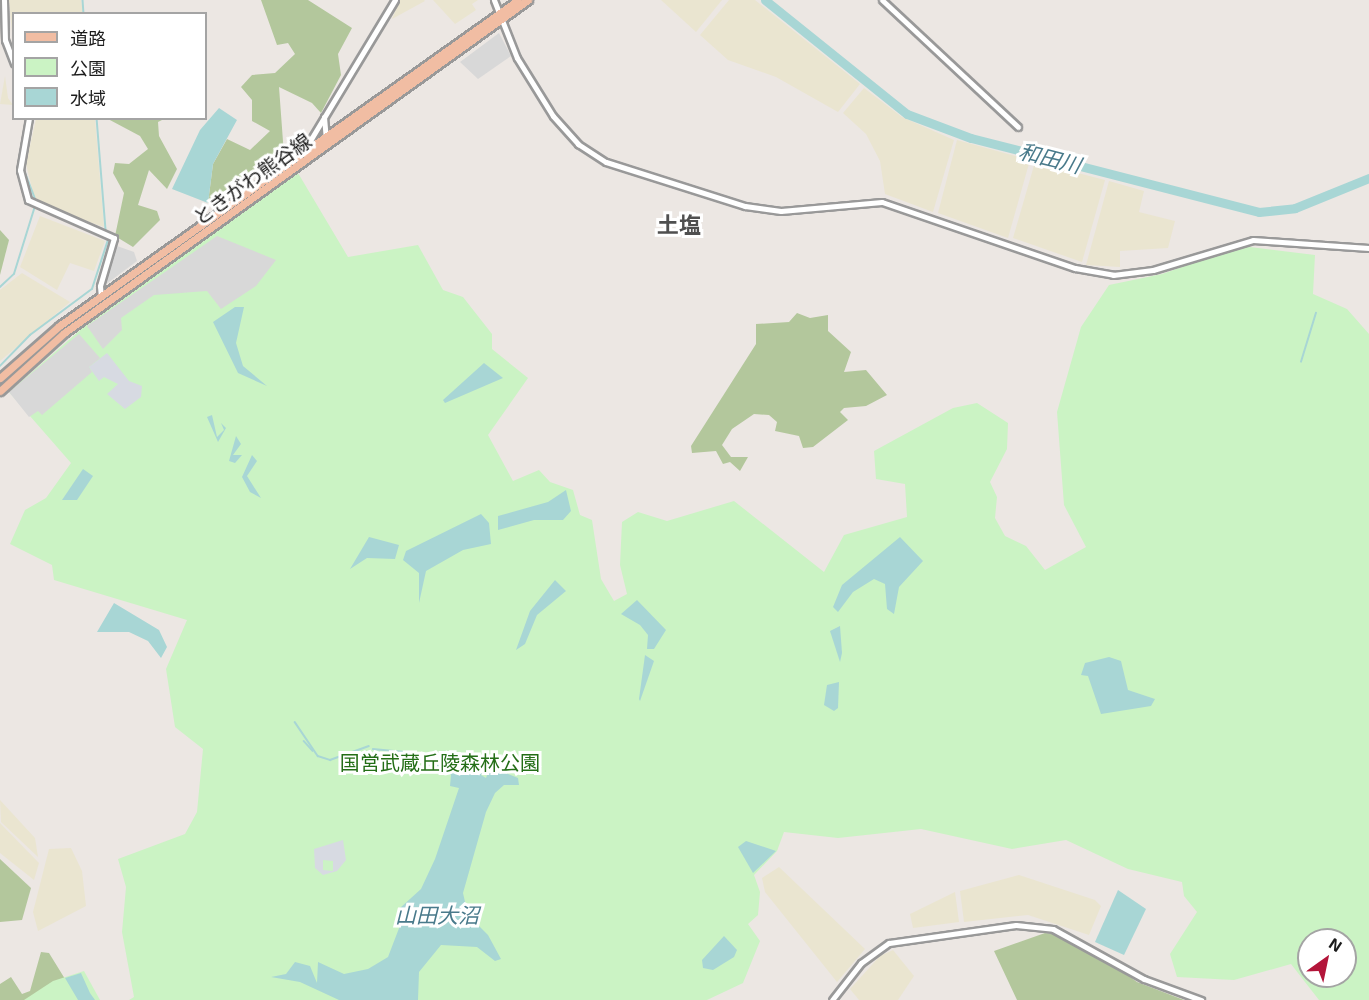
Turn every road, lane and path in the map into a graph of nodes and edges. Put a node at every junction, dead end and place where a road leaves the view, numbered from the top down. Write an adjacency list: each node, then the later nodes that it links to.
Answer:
1 (4, 0): 8 (street)
2 (395, 0): 9 (street)
3 (494, 0): 7 (street)
4 (518, 0): 7 (main road, ときがわ熊谷線)
5 (528, 0): 7 (main road, ときがわ熊谷線)
6 (882, 0): 12 (street)
7 (500, 18): 13 (main road, ときがわ熊谷線); 15 (main road, ときがわ熊谷線); 17 (street)
8 (12, 58)
9 (325, 113): 11 (street); 16 (street)
10 (28, 120): 18 (street)
11 (325, 125): 13 (street); 14 (street)
12 (1018, 127)
13 (338, 130): 14 (main road, ときがわ熊谷線)
14 (326, 138): 15 (street); 16 (main road, ときがわ熊谷線)
15 (322, 149): 19 (main road, ときがわ熊谷線)
16 (301, 155): 18 (main road, ときがわ熊谷線)
17 (1369, 248)
18 (101, 296): 19 (street); 20 (main road, ときがわ熊谷線)
19 (105, 303): 21 (main road, ときがわ熊谷線)
20 (0, 378)
21 (0, 391)
22 (832, 1000): 23 (street)
23 (1200, 1000)

